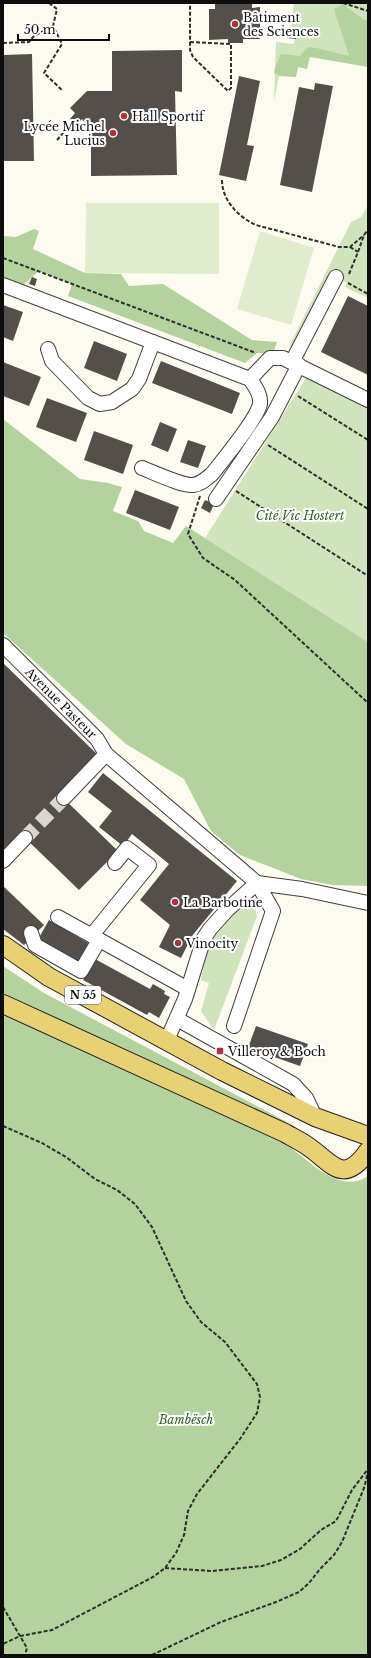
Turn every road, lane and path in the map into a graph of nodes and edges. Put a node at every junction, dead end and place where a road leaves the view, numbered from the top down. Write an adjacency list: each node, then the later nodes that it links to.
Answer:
1 (49, 3): 5 (path)
2 (190, 3): 6 (path)
3 (343, 3): 4 (path)
4 (368, 11)
5 (53, 26): 7 (path); 8 (path)
6 (190, 42): 6 (path)
7 (3, 43)
8 (62, 90)
9 (73, 122): 10 (path)
10 (57, 140)
11 (222, 180): 14 (path)
12 (368, 230): 13 (path)
13 (364, 235): 14 (path); 15 (path)
14 (350, 247): 15 (path)
15 (358, 252): 17 (path)
16 (3, 258): 22 (path)
17 (340, 280): 19 (path); 23 (street)
18 (3, 285): 20 (street)
19 (368, 294)
20 (153, 342): 21 (street); 24 (street)
21 (48, 349)
22 (270, 358): 23 (street); 24 (street)
23 (295, 364): 25 (street); 26 (street)
24 (250, 379): 30 (street)
25 (287, 388): 27 (street); 28 (path)
26 (368, 400)
27 (257, 438): 31 (street); 33 (path)
28 (368, 440)
29 (142, 468): 30 (street)
30 (204, 482): 36 (path)
31 (226, 485): 32 (street); 34 (path)
32 (216, 499)
33 (368, 508)
34 (368, 576)
35 (3, 645): 37 (street, Avenue Pasteur)
36 (368, 703)
37 (106, 754): 38 (street); 42 (street, Avenue Pasteur)
38 (64, 798)
39 (25, 838): 40 (street)
40 (3, 861)
41 (115, 863): 46 (street)
42 (257, 883): 43 (street); 48 (street); 51 (street)
43 (368, 903)
44 (58, 917): 46 (street)
45 (31, 933): 46 (street)
46 (95, 938): 48 (street)
47 (3, 945): 52 (main road, N 55)
48 (188, 989): 50 (street)
49 (3, 1004): 56 (main road)
50 (177, 1019): 52 (street); 53 (street)
51 (234, 1026)
52 (167, 1040): 53 (main road, N 55)
53 (315, 1118): 55 (main road, N 55)
54 (3, 1126): 59 (path)
55 (368, 1136)
56 (368, 1151)
57 (368, 1469): 59 (path)
58 (368, 1472): 64 (path)
59 (165, 1568): 61 (path)
60 (3, 1607): 61 (path)
61 (20, 1636): 62 (path); 63 (path)
62 (3, 1644)
63 (25, 1655)
64 (152, 1655)

